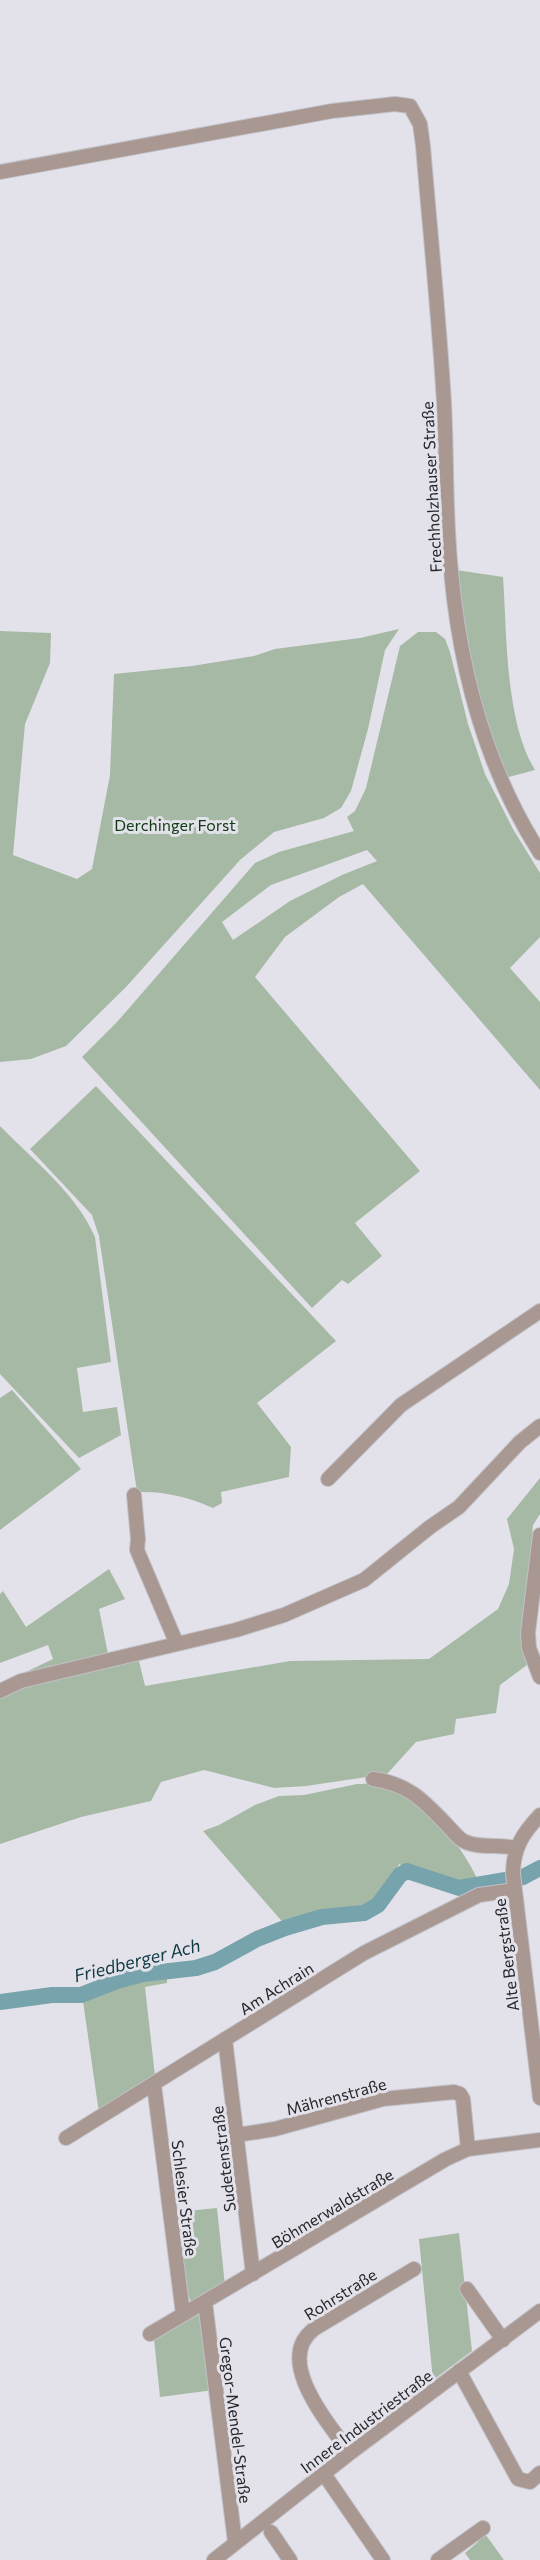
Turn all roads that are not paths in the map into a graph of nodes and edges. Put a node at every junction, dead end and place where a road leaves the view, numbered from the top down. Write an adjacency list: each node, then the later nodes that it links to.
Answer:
1 (0, 172): 2 (street, Frechholzhauser Straße)
2 (540, 853)
3 (540, 1311): 5 (street)
4 (540, 1426): 8 (street)
5 (328, 1479)
6 (134, 1495): 8 (street)
7 (540, 1536): 9 (street)
8 (176, 1642): 10 (street)
9 (540, 1677)
10 (0, 1691)
11 (373, 1779): 13 (street)
12 (540, 1815): 13 (street, Alte Bergstraße)
13 (516, 1848): 14 (street, Alte Bergstraße)
14 (514, 1883): 15 (street, Am Achrain); 17 (street, Alte Bergstraße)
15 (225, 2039): 16 (street, Am Achrain); 18 (street, Sudetenstraße)
16 (154, 2085): 19 (street, Am Achrain); 27 (street, Schlesier Straße)
17 (540, 2098)
18 (237, 2135): 21 (street, Mährenstraße); 23 (street, Sudetenstraße)
19 (66, 2138)
20 (540, 2139): 21 (street, Böhmerwaldstraße)
21 (468, 2149): 23 (street, Böhmerwaldstraße)
22 (414, 2269): 31 (street, Rohrstraße)
23 (253, 2274): 25 (street, Böhmerwaldstraße)
24 (467, 2289): 29 (street)
25 (205, 2302): 27 (street, Böhmerwaldstraße); 36 (street, Gregor-Mendel-Straße)
26 (540, 2311): 29 (street, Innere Industriestraße)
27 (183, 2314): 28 (street, Böhmerwaldstraße)
28 (150, 2334)
29 (503, 2340): 30 (street, Innere Industriestraße)
30 (459, 2372): 31 (street, Innere Industriestraße); 32 (street)
31 (350, 2453): 33 (street, Innere Industriestraße)
32 (540, 2473)
33 (324, 2474): 36 (street, Innere Industriestraße); 39 (street)
34 (483, 2529): 40 (street)
35 (271, 2532): 38 (street)
36 (235, 2542): 37 (street, Innere Industriestraße)
37 (214, 2560)
38 (290, 2560)
39 (382, 2560)
40 (438, 2560)

